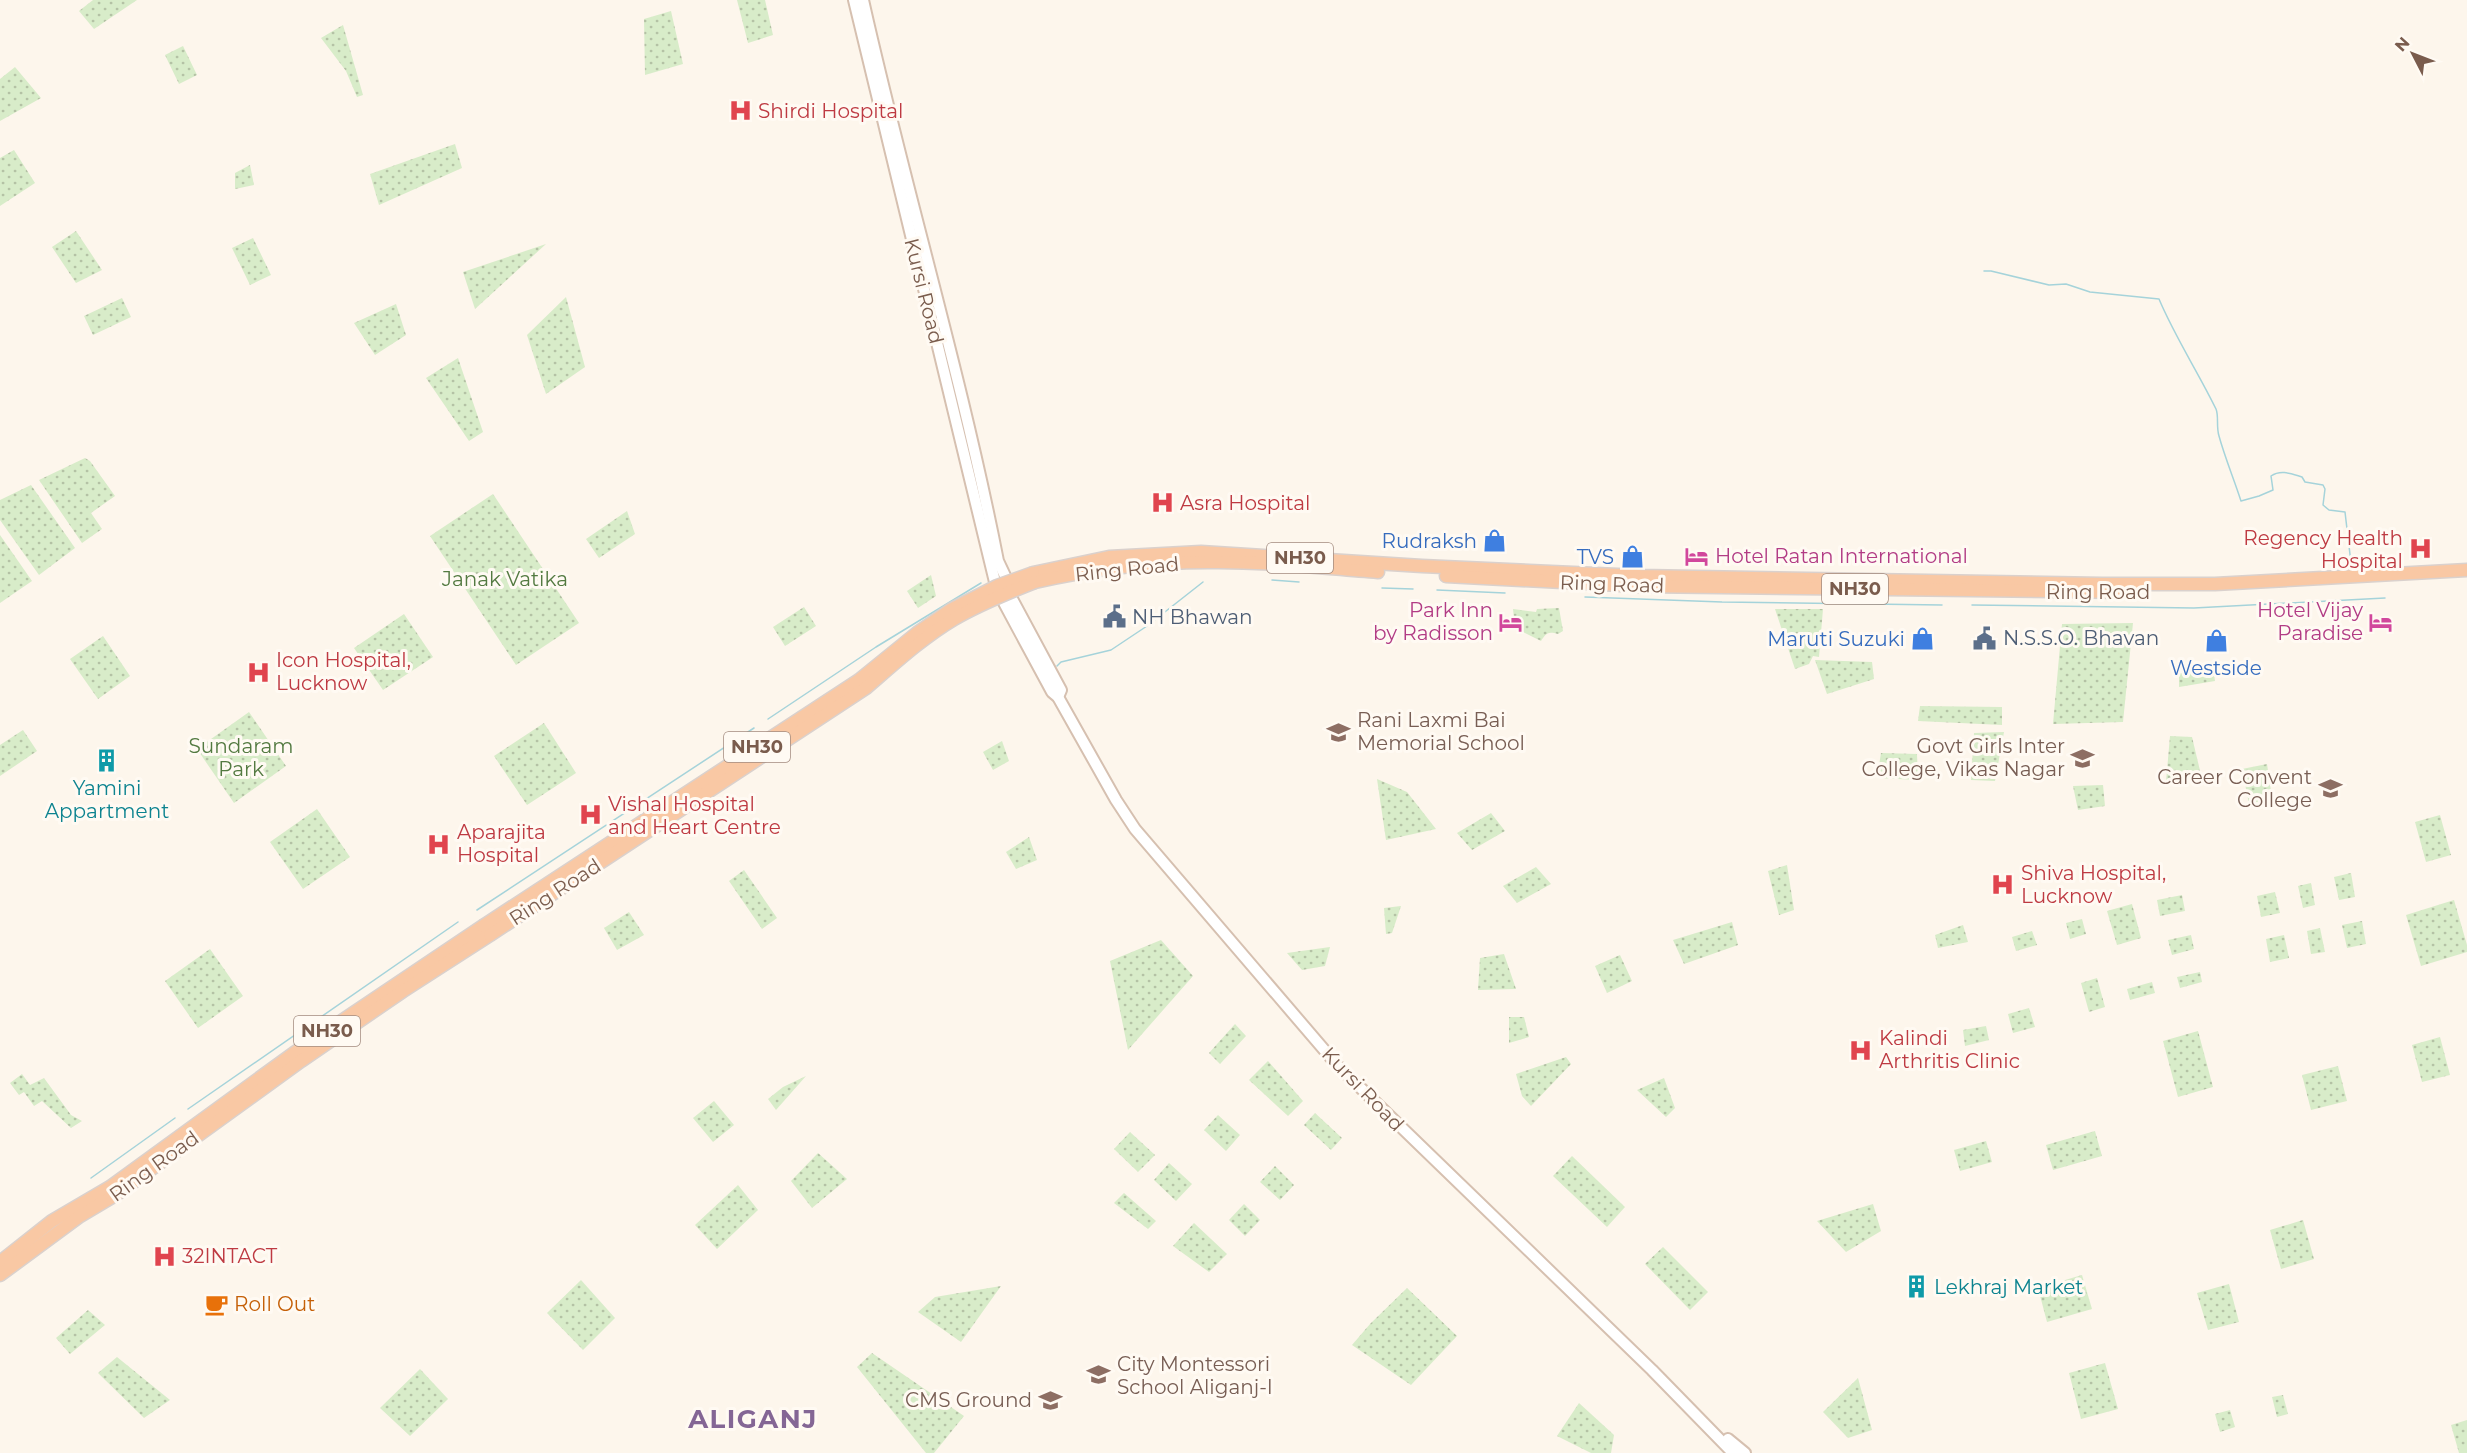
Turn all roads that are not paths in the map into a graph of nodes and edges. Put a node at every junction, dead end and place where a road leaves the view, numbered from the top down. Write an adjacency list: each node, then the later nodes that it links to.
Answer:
1 (854, 0): 3 (main road, Kursi Road)
2 (863, 0): 3 (main road, Kursi Road)
3 (935, 312): 6 (main road, Kursi Road)
4 (2467, 570): 7 (highway, Ring Road / NH30)
5 (2467, 578): 7 (highway, Ring Road / NH30)
6 (1000, 580): 8 (highway); 8 (highway)
7 (1565, 582): 9 (highway, Ring Road / NH30, bridge)
8 (1007, 599): 12 (main road, Kursi Road)
9 (486, 930): 10 (highway, Ring Road / NH30); 11 (highway, Ring Road / NH30)
10 (0, 1262)
11 (0, 1275)
12 (1719, 1436): 13 (main road, Kursi Road); 14 (main road, Kursi Road)
13 (1733, 1453)
14 (1745, 1453)

